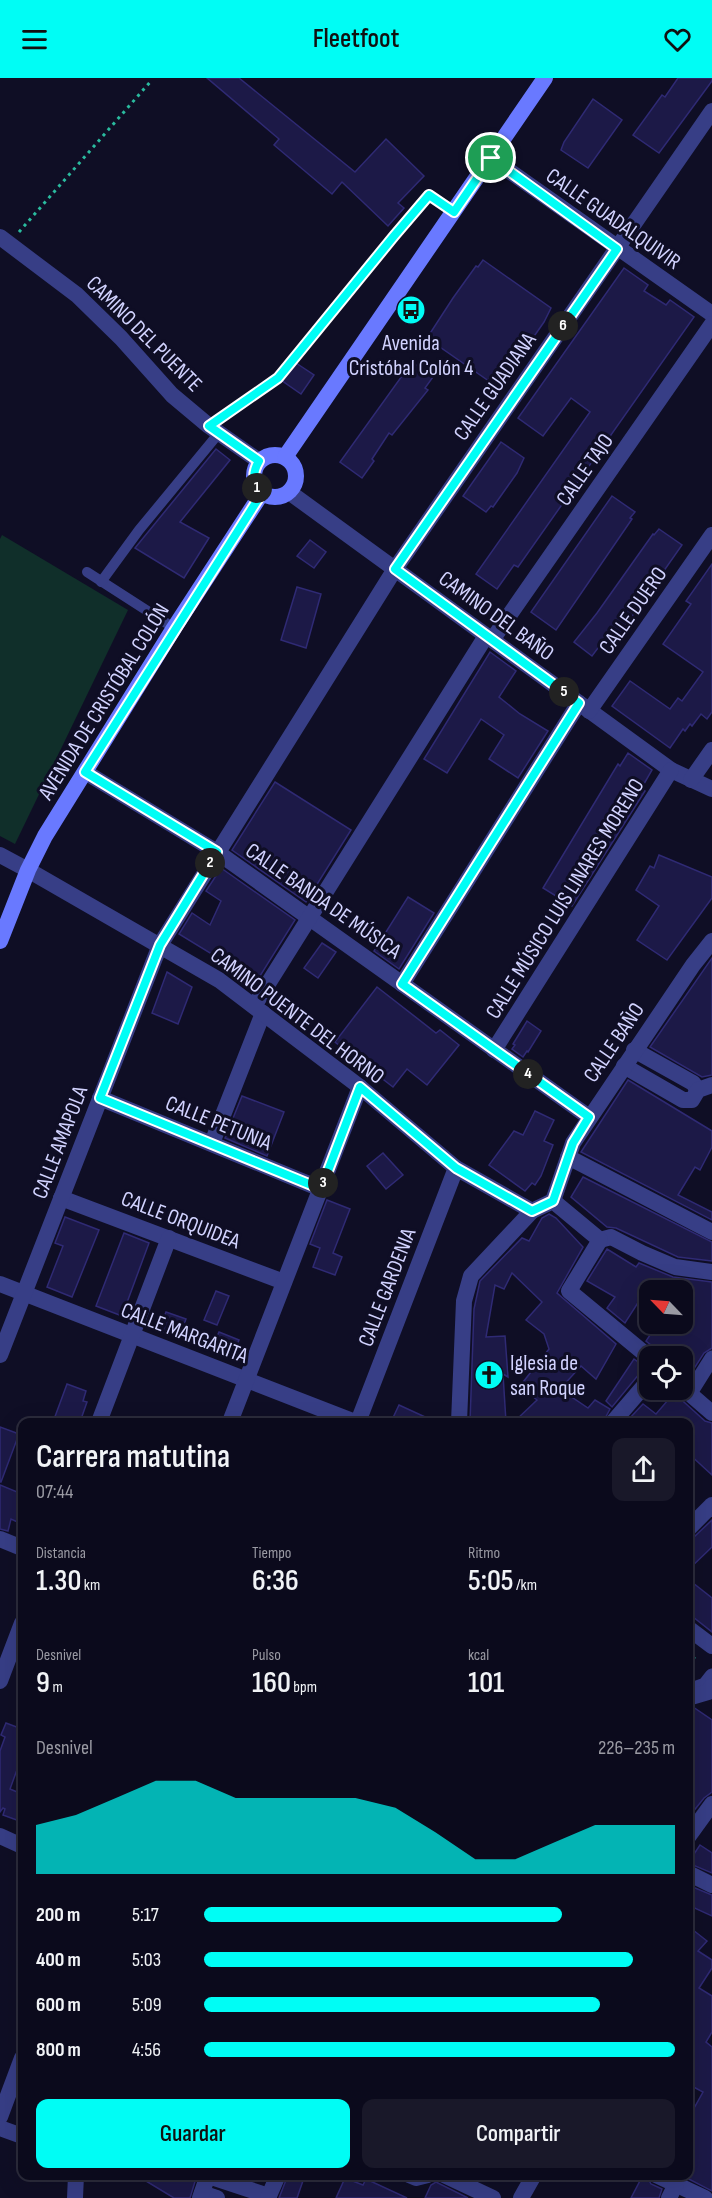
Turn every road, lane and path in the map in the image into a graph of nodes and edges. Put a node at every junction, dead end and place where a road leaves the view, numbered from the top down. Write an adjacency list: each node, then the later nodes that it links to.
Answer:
1 (545, 78): 4 (main road)
2 (151, 81): 7 (path)
3 (712, 111): 8 (street, CALLE GUADIANA)
4 (491, 158): 5 (main road); 8 (street, CALLE GUADALQUIVIR)
5 (454, 212): 6 (lane); 12 (main road)
6 (394, 236): 11 (path)
7 (4, 241): 11 (street, CAMINO DEL PUENTE)
8 (617, 249): 9 (street, CALLE GUADALQUIVIR); 17 (street, CALLE GUADIANA)
9 (712, 314)
10 (712, 324): 21 (street, CALLE TAJO)
11 (214, 429): 13 (street, CAMINO DEL PUENTE); 19 (lane)
12 (285, 457): 13 (main road); 14 (main road)
13 (259, 461): 15 (main road)
14 (289, 492): 15 (main road); 17 (street, CAMINO DEL BAÑO)
15 (262, 493): 20 (main road, AVENIDA DE CRISTÓBAL COLÓN)
16 (712, 535): 22 (street, CALLE DUERO)
17 (395, 569): 21 (street, CAMINO DEL BAÑO); 28 (street, CALLE GUADIANA)
18 (87, 573): 19 (lane)
19 (101, 582): 20 (lane)
20 (174, 628): 25 (main road, AVENIDA DE CRISTÓBAL COLÓN)
21 (489, 638): 22 (street, CAMINO DEL BAÑO); 31 (street, CALLE TAJO)
22 (584, 707): 24 (street, CAMINO DEL BAÑO); 35 (street, CALLE DUERO)
23 (712, 750): 26 (street)
24 (671, 771): 26 (street, CAMINO DEL BAÑO); 37 (street, CALLE MÚSICO LUIS LINARES MORENO)
25 (85, 772): 28 (street, CALLE BANDA DE MÚSICA); 30 (main road, AVENIDA DE CRISTÓBAL COLÓN)
26 (691, 780): 27 (street, CAMINO DEL BAÑO)
27 (712, 789)
28 (217, 852): 31 (street, CALLE BANDA DE MÚSICA); 34 (street, CALLE AMAPOLA)
29 (0, 855): 30 (street, CAMINO PUENTE DEL HORNO)
30 (28, 870): 32 (main road, AVENIDA DE CRISTÓBAL COLÓN); 34 (street, CAMINO PUENTE DEL HORNO)
31 (309, 917): 35 (street, CALLE BANDA DE MÚSICA); 36 (street, CALLE TAJO)
32 (0, 941)
33 (712, 941): 38 (street, CALLE BAÑO)
34 (160, 945): 36 (street, CAMINO PUENTE DEL HORNO); 42 (street, CALLE AMAPOLA)
35 (402, 984): 37 (street, CALLE BANDA DE MÚSICA)
36 (259, 1010): 40 (street, CAMINO PUENTE DEL HORNO); 44 (street, CALLE TAJO)
37 (495, 1050): 43 (street, CALLE BANDA DE MÚSICA)
38 (634, 1050): 39 (street, CALLE BAÑO); 41 (street)
39 (624, 1066): 41 (street); 43 (street, CALLE BAÑO)
40 (360, 1087): 46 (street, CAMINO PUENTE DEL HORNO); 47 (street)
41 (705, 1087)
42 (100, 1098): 44 (street, CALLE PETUNIA); 48 (street, CALLE AMAPOLA)
43 (589, 1117): 45 (street, CALLE BAÑO)
44 (212, 1143): 47 (street, CALLE PETUNIA)
45 (568, 1157): 49 (street, CALLE BAÑO); 51 (street)
46 (456, 1168): 50 (street, CAMINO PUENTE DEL HORNO); 70 (street, CALLE GARDENIA)
47 (321, 1189): 55 (street)
48 (61, 1198): 52 (street, CALLE ORQUIDEA); 57 (street, CALLE AMAPOLA)
49 (553, 1201): 50 (street); 53 (street)
50 (532, 1211): 71 (street)
51 (712, 1232)
52 (169, 1239): 55 (street, CALLE ORQUIDEA); 58 (street)
53 (600, 1240): 54 (street); 59 (street)
54 (712, 1272)
55 (284, 1282): 62 (street)
56 (0, 1284): 57 (street, CALLE MARGARITA)
57 (24, 1293): 58 (street, CALLE MARGARITA); 60 (street, CALLE AMAPOLA)
58 (132, 1335): 62 (street, CALLE MARGARITA); 67 (street)
59 (639, 1349)
60 (0, 1355)
61 (712, 1358): 63 (street)
62 (246, 1380): 68 (street); 69 (street, CALLE MARGARITA)
63 (693, 1381)
64 (639, 1392): 72 (street)
65 (693, 1396): 66 (street)
66 (712, 1413)
67 (101, 1418)
68 (232, 1418)
69 (346, 1418)
70 (358, 1418)
71 (459, 1418)
72 (616, 1418)
73 (712, 1505): 74 (street)
74 (693, 1524)
75 (0, 1539): 76 (street)
76 (18, 1546)
77 (693, 1633): 79 (street)
78 (18, 1634): 80 (street)
79 (712, 1648)
80 (0, 1681)
81 (711, 1687): 82 (street); 83 (street)
82 (693, 1688)
83 (693, 1696)
84 (712, 1804): 85 (street)
85 (693, 1830)
86 (0, 1836): 87 (street)
87 (18, 1844)
88 (693, 1876): 89 (street)
89 (712, 1885)
90 (18, 2069): 91 (street)
91 (0, 2117)
92 (0, 2128): 93 (street)
93 (18, 2135)
94 (76, 2180): 104 (street)
95 (208, 2180): 102 (street)
96 (222, 2180): 103 (street)
97 (276, 2180): 103 (street)
98 (455, 2180): 105 (street)
99 (531, 2180): 106 (street)
100 (661, 2180): 101 (street)
101 (672, 2191): 107 (street)
102 (206, 2196)
103 (268, 2197)
104 (75, 2198)
105 (493, 2198)
106 (521, 2198)
107 (705, 2198)

